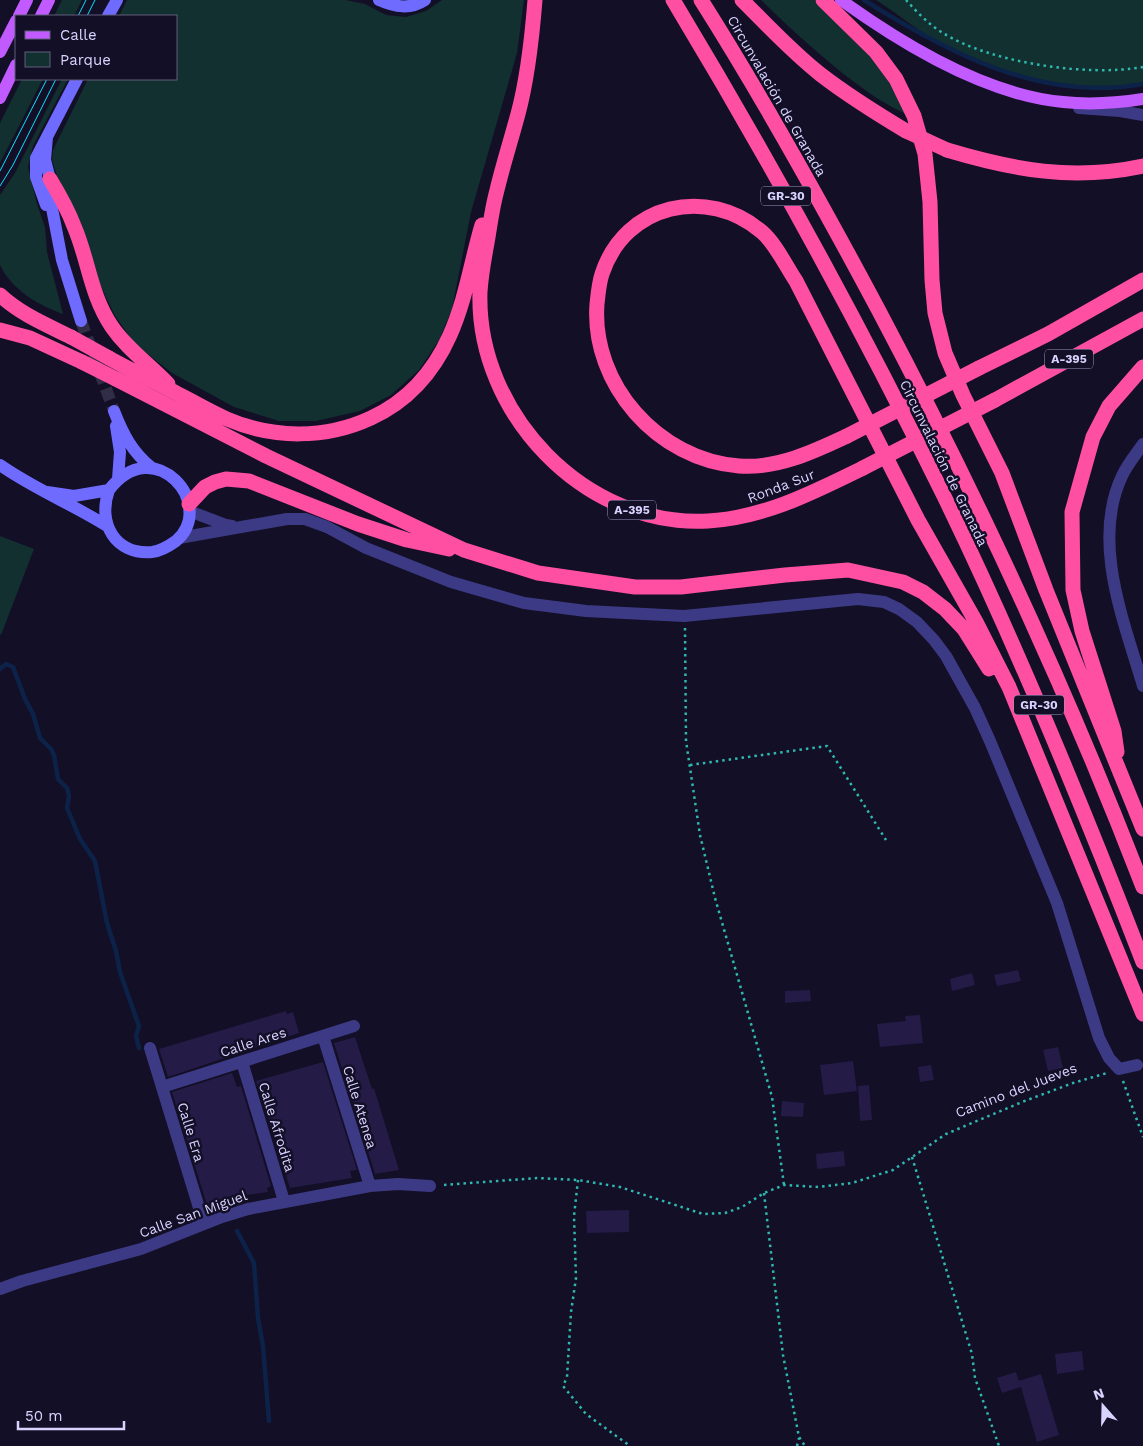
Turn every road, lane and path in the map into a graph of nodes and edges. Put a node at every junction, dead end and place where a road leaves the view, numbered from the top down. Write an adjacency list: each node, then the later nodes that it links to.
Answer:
1 (27, 0): 13 (main road)
2 (49, 0): 14 (main road)
3 (116, 0): 15 (street)
4 (379, 0): 5 (street)
5 (425, 0)
6 (535, 0): 28 (highway)
7 (673, 0): 56 (highway, Circunvalación de Granada / GR-30)
8 (700, 0): 55 (highway, Circunvalación de Granada / GR-30)
9 (742, 0): 26 (highway, bridge)
10 (824, 0): 52 (highway)
11 (840, 0): 23 (main road)
12 (906, 0): 19 (path)
13 (20, 15)
14 (42, 15)
15 (108, 15)
16 (15, 23): 17 (main road)
17 (0, 52)
18 (15, 67): 21 (main road)
19 (1143, 67)
20 (76, 80): 25 (street)
21 (0, 98)
22 (1143, 99): 23 (main road)
23 (1063, 102): 24 (street)
24 (1143, 115)
25 (47, 137): 27 (street); 29 (street)
26 (1143, 166)
27 (50, 178): 29 (street); 36 (highway)
28 (496, 192): 32 (highway, Ronda Sur / A-395, bridge); 36 (highway)
29 (56, 229): 33 (street)
30 (1143, 280): 50 (highway, bridge)
31 (0, 294): 36 (highway, bridge)
32 (1143, 319)
33 (81, 321)
34 (0, 330): 47 (highway, bridge)
35 (1143, 367): 52 (highway)
36 (176, 392)
37 (1143, 444): 49 (street)
38 (0, 465): 42 (street)
39 (152, 468): 40 (street); 40 (street); 43 (street)
40 (118, 479): 41 (street)
41 (109, 490): 42 (street); 44 (street)
42 (47, 492): 44 (street)
43 (189, 507): 45 (street); 46 (street); 47 (highway)
44 (107, 526): 46 (street)
45 (244, 527): 46 (street); 48 (street)
46 (179, 538)
47 (464, 550): 50 (highway)
48 (684, 616): 51 (path); 63 (street)
49 (1143, 686)
50 (1033, 743): 57 (highway)
51 (690, 765): 54 (path); 68 (path)
52 (1121, 774): 53 (highway)
53 (1143, 829)
54 (886, 840)
55 (1143, 887)
56 (1143, 962)
57 (1143, 1014)
58 (354, 1026): 59 (street, Calle Ares)
59 (323, 1036): 61 (street, Calle Ares); 69 (street, Calle Atenea)
60 (150, 1048): 64 (street, Calle Era)
61 (242, 1062): 64 (street, Calle Ares); 72 (street, Calle Afrodita)
62 (1136, 1064): 63 (street)
63 (1119, 1069): 65 (path); 66 (path, Camino del Jueves)
64 (162, 1087): 73 (street, Calle Era)
65 (1143, 1137)
66 (912, 1157): 68 (path, Camino del Jueves); 79 (path)
67 (578, 1180): 70 (path); 71 (path); 76 (path)
68 (784, 1185): 71 (path)
69 (370, 1186): 70 (street, Calle San Miguel); 72 (street, Calle San Miguel)
70 (430, 1186)
71 (764, 1193): 75 (path)
72 (284, 1201): 73 (street, Calle San Miguel)
73 (204, 1224): 74 (street, Calle San Miguel)
74 (0, 1289)
75 (799, 1437): 77 (path); 78 (path)
76 (630, 1446)
77 (797, 1446)
78 (805, 1446)
79 (999, 1446)

